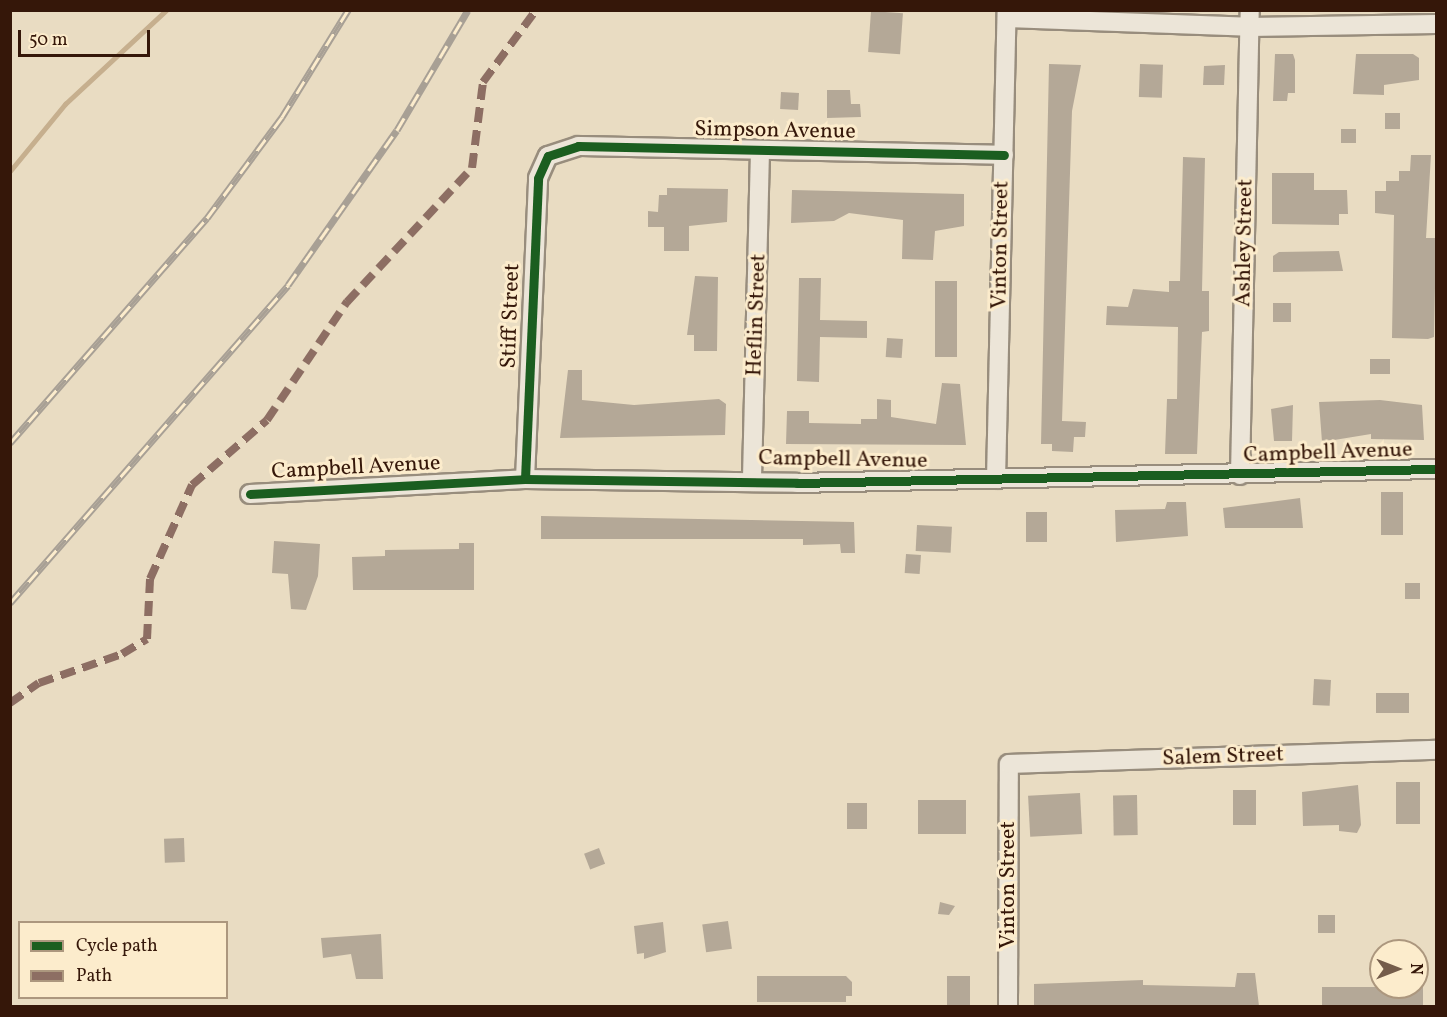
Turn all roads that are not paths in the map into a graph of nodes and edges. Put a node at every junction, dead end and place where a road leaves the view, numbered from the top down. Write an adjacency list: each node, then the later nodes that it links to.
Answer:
1 (1007, 14): 2 (street); 5 (street, Vinton Street)
2 (1250, 19): 3 (street); 8 (street, Ashley Street)
3 (1437, 24)
4 (760, 151): 5 (street, Simpson Avenue); 6 (street, Simpson Avenue); 9 (street, Heflin Street)
5 (1004, 155): 11 (street, Vinton Street)
6 (548, 156): 10 (street, Stiff Street)
7 (1437, 469): 8 (street, Campbell Avenue)
8 (1240, 475): 11 (street, Campbell Avenue)
9 (752, 478): 10 (street, Campbell Avenue); 11 (street, Campbell Avenue)
10 (525, 479): 12 (street, Campbell Avenue)
11 (996, 479)
12 (250, 494)
13 (1437, 750): 14 (street, Salem Street)
14 (1009, 764): 15 (street, Vinton Street)
15 (1008, 1006)

